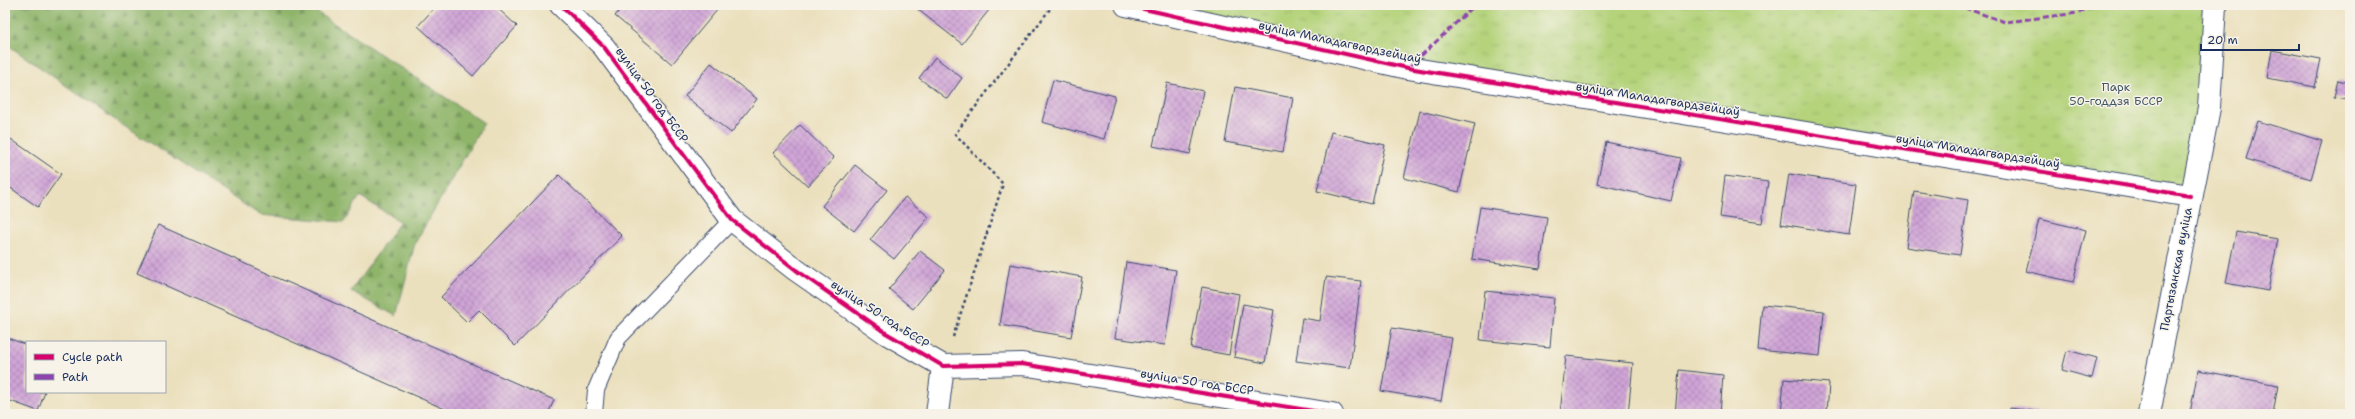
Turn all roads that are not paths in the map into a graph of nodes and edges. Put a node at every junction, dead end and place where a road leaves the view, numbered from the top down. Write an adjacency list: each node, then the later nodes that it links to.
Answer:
1 (561, 5): 5 (street, вуліца 50 год БССР)
2 (1126, 5): 4 (street, вуліца Маладагвардзейцаў)
3 (2215, 5): 4 (street, Партызанская вуліца)
4 (2190, 196): 10 (street, Партызанская вуліца)
5 (732, 220): 6 (street, вуліца 50 год БССР); 7 (lane)
6 (943, 366): 8 (street); 9 (street, вуліца 50 год БССР)
7 (594, 414)
8 (937, 414)
9 (1332, 414)
10 (2148, 414)

